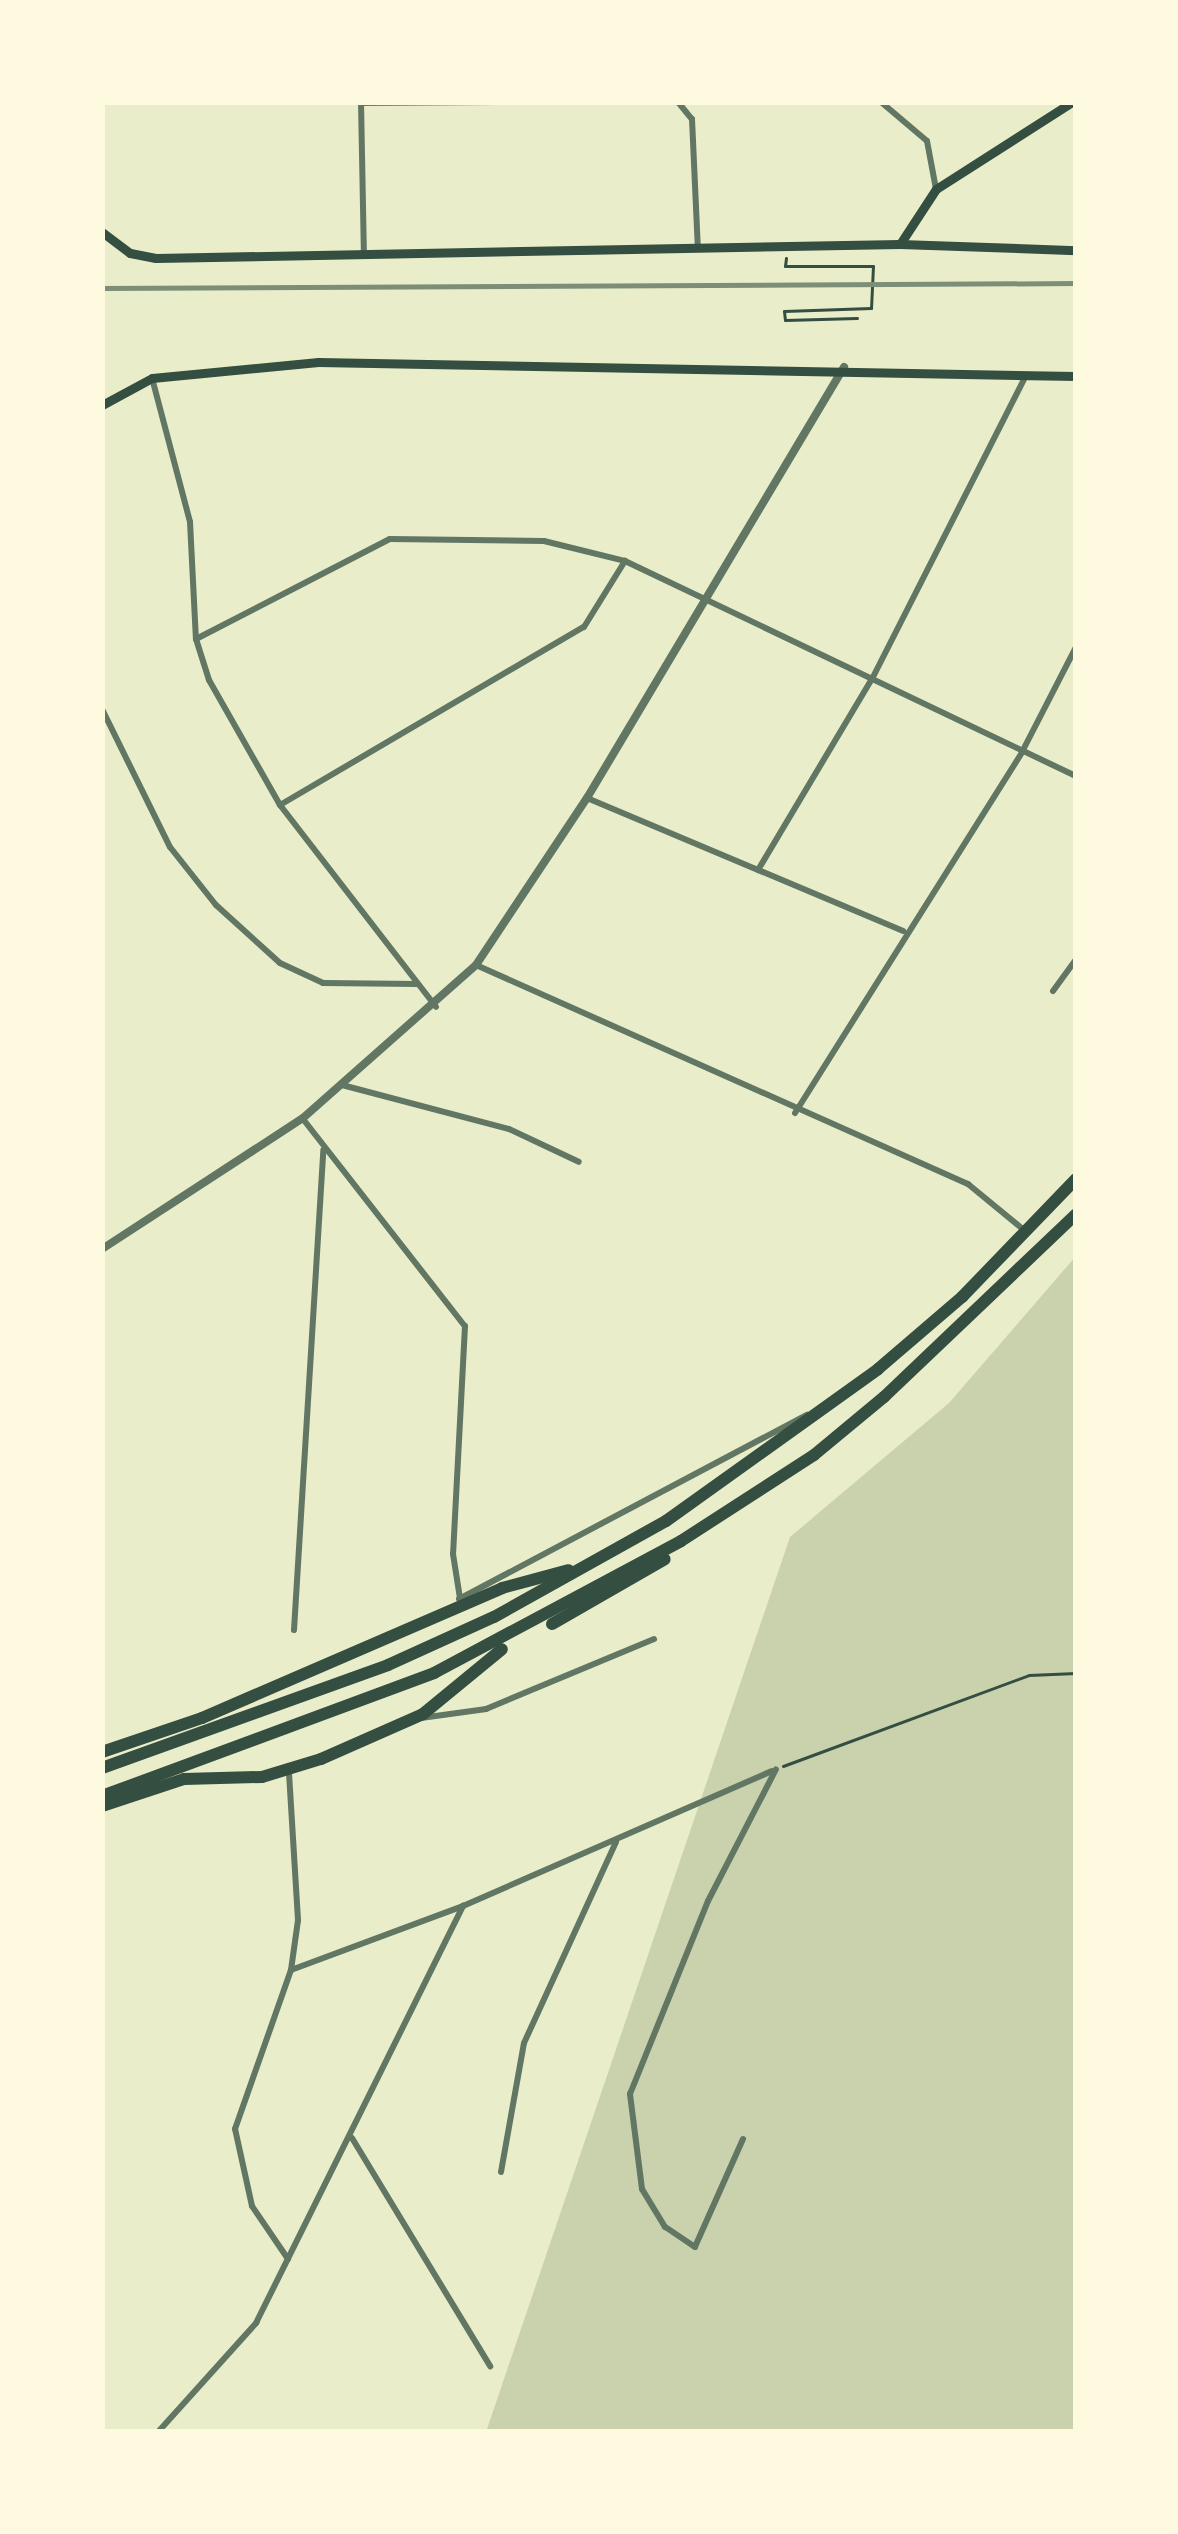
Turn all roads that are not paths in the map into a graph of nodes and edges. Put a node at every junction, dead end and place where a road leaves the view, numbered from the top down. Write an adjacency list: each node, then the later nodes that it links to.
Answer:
1 (499, 102): 5 (street)
2 (678, 102): 9 (street)
3 (881, 102): 6 (street)
4 (1072, 102): 6 (main road)
5 (361, 103): 11 (street)
6 (936, 189): 8 (main road)
7 (102, 232): 11 (main road)
8 (900, 244): 9 (main road); 10 (main road)
9 (698, 249): 11 (main road)
10 (1076, 250)
11 (364, 257)
12 (844, 367): 13 (main road); 15 (main road); 18 (street)
13 (1028, 371): 14 (main road); 21 (street)
14 (1076, 376)
15 (152, 378): 16 (main road); 19 (street)
16 (102, 406)
17 (625, 561): 18 (street); 19 (street); 26 (street)
18 (704, 597): 21 (street); 25 (street)
19 (196, 639): 26 (street)
20 (1076, 647): 23 (street)
21 (872, 680): 23 (street); 27 (street)
22 (102, 709): 31 (street)
23 (1022, 752): 24 (street); 28 (street)
24 (1076, 776)
25 (587, 798): 27 (street); 30 (street)
26 (280, 805): 31 (street)
27 (758, 870): 28 (street)
28 (903, 931): 35 (street)
29 (1076, 959): 32 (street)
30 (476, 965): 33 (street); 35 (street)
31 (417, 985): 33 (street)
32 (1053, 991)
33 (436, 1006): 34 (street)
34 (343, 1085): 36 (street); 38 (street)
35 (795, 1113): 41 (street)
36 (303, 1118): 37 (street); 42 (street)
37 (323, 1150): 46 (street); 47 (street)
38 (579, 1162)
39 (1076, 1179): 41 (highway)
40 (1076, 1214): 44 (highway)
41 (1027, 1233): 43 (highway)
42 (102, 1250)
43 (822, 1412): 45 (highway); 46 (street)
44 (732, 1509): 49 (highway); 53 (highway)
45 (588, 1565): 46 (highway); 51 (highway)
46 (456, 1603): 50 (highway)
47 (294, 1630)
48 (654, 1639): 49 (street)
49 (411, 1720): 52 (highway)
50 (102, 1752)
51 (102, 1768)
52 (289, 1770): 54 (highway); 57 (street)
53 (102, 1796)
54 (102, 1806)
55 (617, 1838): 56 (street); 59 (street); 60 (street)
56 (463, 1906): 57 (street); 58 (street)
57 (291, 1970): 61 (street)
58 (352, 2138): 61 (street); 62 (street)
59 (743, 2139)
60 (501, 2172)
61 (288, 2259): 63 (street)
62 (490, 2366)
63 (158, 2432)

